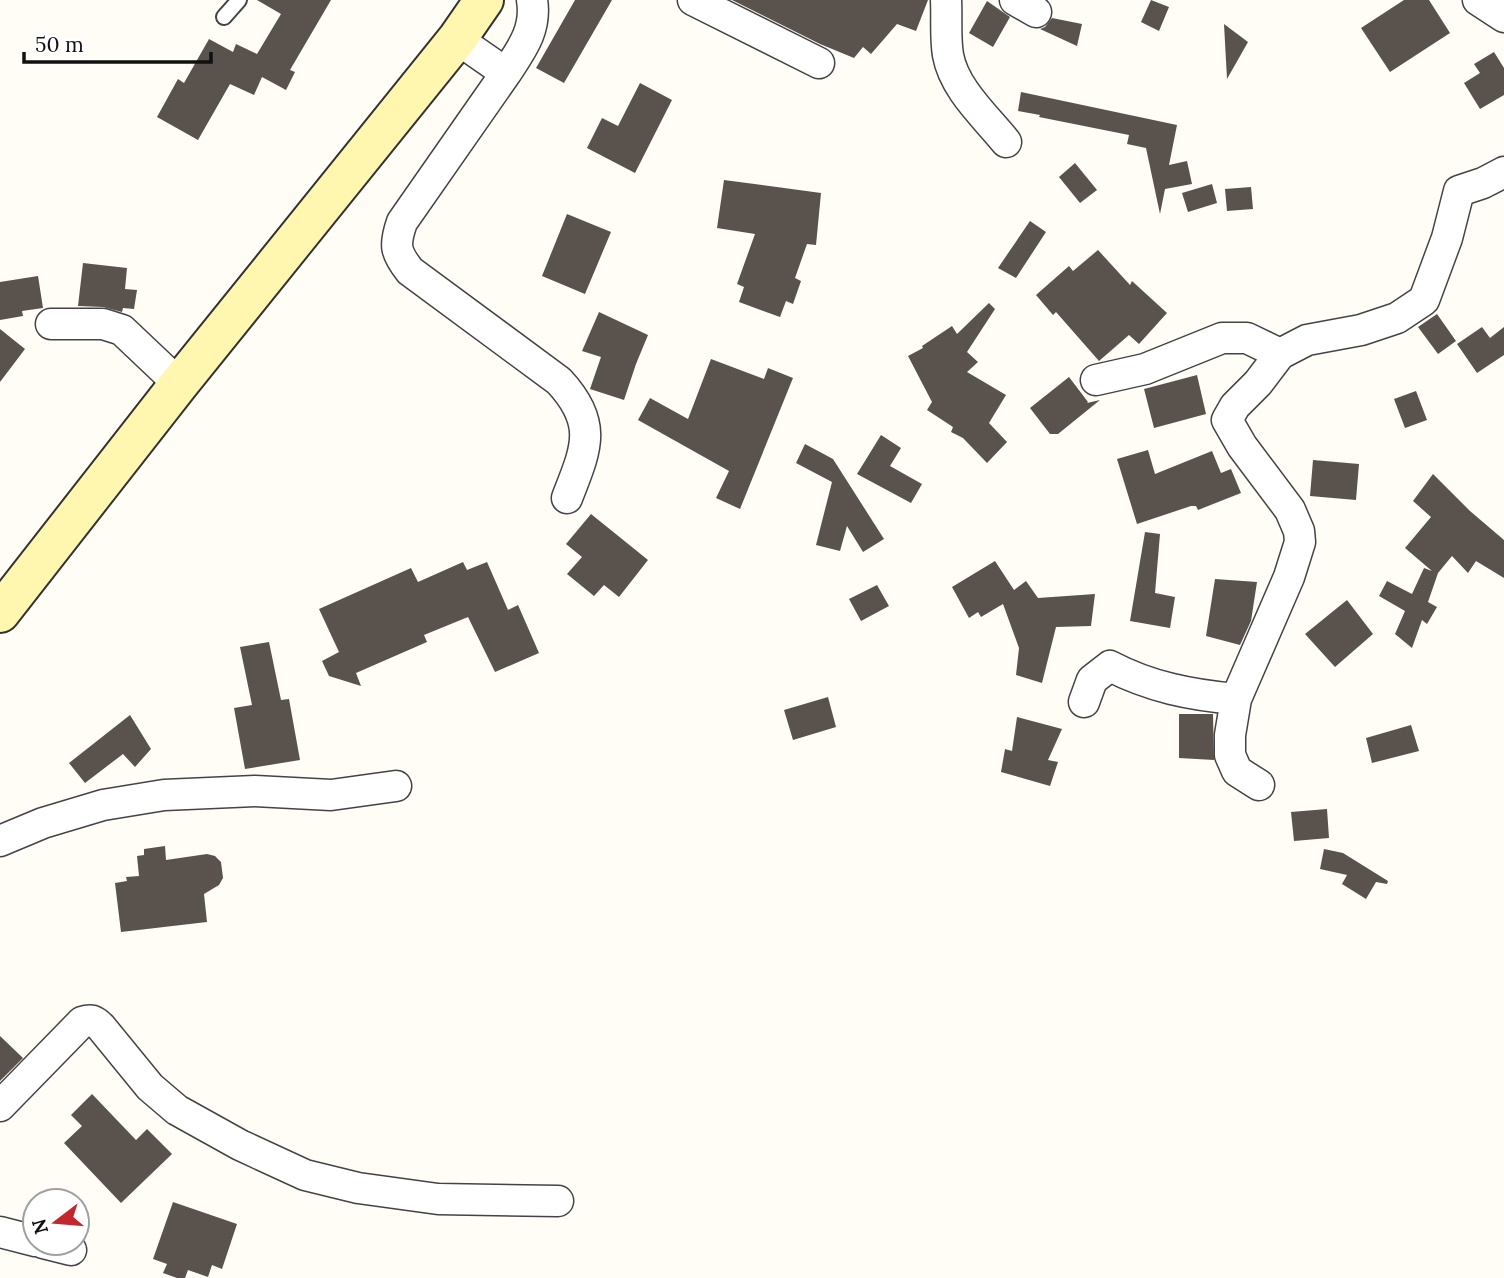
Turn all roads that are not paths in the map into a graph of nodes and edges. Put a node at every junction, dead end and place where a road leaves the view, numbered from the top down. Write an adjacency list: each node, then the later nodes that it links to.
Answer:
1 (239, 0): 7 (lane)
2 (484, 0): 9 (main road)
3 (532, 0): 11 (street)
4 (693, 0): 10 (street)
5 (946, 0): 12 (street)
6 (1478, 0): 8 (street)
7 (224, 17)
8 (1504, 17)
9 (457, 39): 11 (street); 17 (main road)
10 (819, 63)
11 (506, 73): 18 (street)
12 (1006, 142)
13 (1504, 172): 15 (street)
14 (51, 324): 17 (street)
15 (1280, 354): 16 (street); 20 (street)
16 (1096, 380)
17 (179, 384): 19 (main road)
18 (567, 498)
19 (0, 613)
20 (1236, 699): 21 (street); 22 (street)
21 (1084, 702)
22 (1259, 785)
23 (396, 786): 24 (street)
24 (0, 841)
25 (0, 1106): 26 (street)
26 (558, 1200)
27 (0, 1232): 28 (street)
28 (21, 1237)

